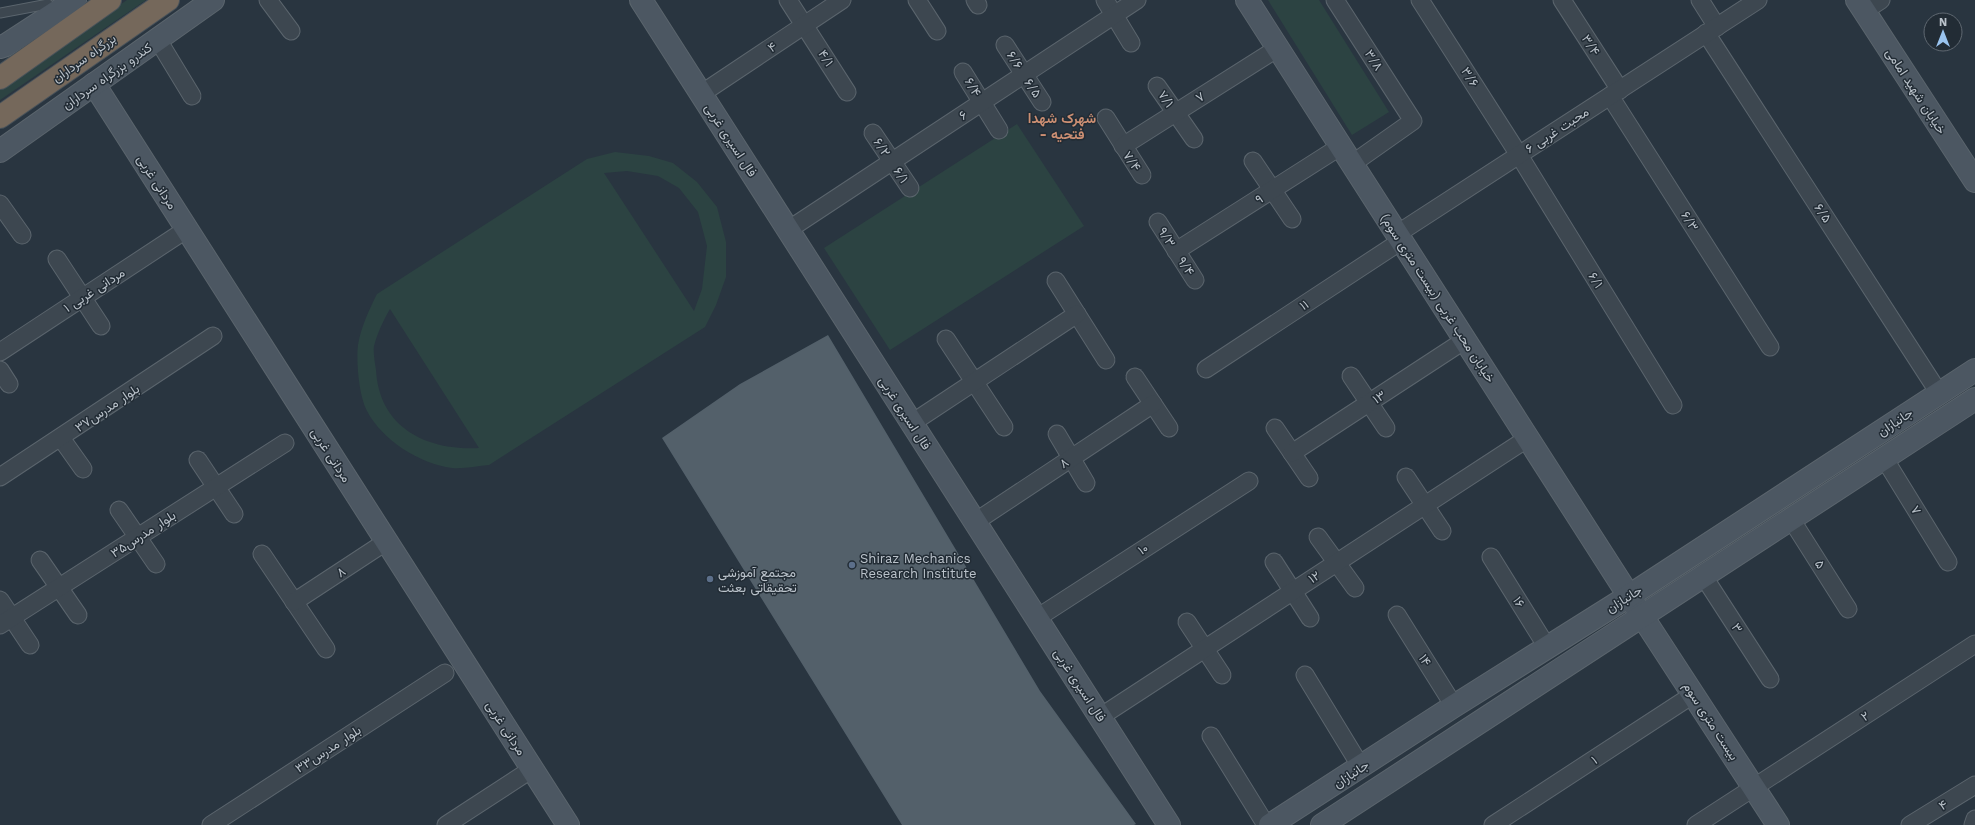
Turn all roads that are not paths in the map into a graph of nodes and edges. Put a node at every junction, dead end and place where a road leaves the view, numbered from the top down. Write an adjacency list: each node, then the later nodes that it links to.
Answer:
1 (75, 0): 19 (street)
2 (110, 0): 33 (highway)
3 (168, 0): 43 (highway, بزرگراه سرداران)
4 (213, 0): 26 (street, کندرو بزرگراه سرداران)
5 (268, 0): 24 (street)
6 (641, 0): 38 (street, فال اسیری غربی)
7 (788, 0): 22 (street, ۴/۱)
8 (842, 0): 22 (street, ۴)
9 (917, 0): 25 (street)
10 (1105, 0): 21 (street)
11 (1137, 0): 21 (street, ۶)
12 (1247, 0): 30 (street, خیابان محب غربی (بیست متری سوم))
13 (1335, 0): 54 (street, ۳/۸)
14 (1420, 0): 51 (street, ۳/۶)
15 (1562, 0): 37 (street, ۳/۴)
16 (1700, 0): 23 (street, ۶/۵)
17 (1758, 0): 23 (street, محبت غربی ۶)
18 (1867, 4): 56 (street, خیابان شهید امامی)
19 (49, 6): 20 (lane); 29 (street)
20 (0, 13)
21 (1114, 15): 27 (street); 32 (street, ۶)
22 (804, 25): 36 (street, ۴/۱); 38 (street, ۴)
23 (1711, 30): 37 (street, محبت غربی ۶); 86 (street, ۶/۵)
24 (291, 31)
25 (937, 31)
26 (158, 40): 34 (street, کندرو بزرگراه سرداران); 39 (street)
27 (1131, 43)
28 (1005, 45): 32 (street, ۶/۶)
29 (0, 47)
30 (1278, 48): 42 (street, ۷); 49 (street, خیابان محب غربی (بیست متری سوم))
31 (963, 72): 40 (street, ۶/۴)
32 (1024, 74): 40 (street, ۶); 41 (street, ۶/۵)
33 (0, 78)
34 (94, 84): 50 (street, کندرو بزرگراه سرداران); 62 (street, مردانی غربی)
35 (1157, 86): 42 (street, ۷/۱)
36 (847, 92)
37 (1615, 93): 51 (street, محبت غربی ۶); 76 (street, ۶/۳)
38 (701, 94): 63 (street, فال اسیری غربی)
39 (192, 96)
40 (982, 102): 45 (street); 52 (street, ۶)
41 (1042, 102)
42 (1176, 113): 47 (street, ۷/۱); 48 (street, ۷)
43 (0, 117)
44 (1106, 118): 48 (street, ۷/۴)
45 (998, 130)
46 (873, 133): 52 (street, ۶/۲)
47 (1194, 139)
48 (1123, 146): 55 (street, ۷/۴)
49 (1340, 146): 54 (street, خیابان محب غربی (بیست متری سوم)); 58 (street, ۹)
50 (0, 151)
51 (1519, 155): 65 (street, محبت غربی ۶); 90 (street, ۶/۱)
52 (892, 161): 57 (street, ۶/۱); 63 (street, ۶)
53 (1253, 161): 58 (street)
54 (1352, 164): 65 (street, خیابان محب غربی (بیست متری سوم))
55 (1142, 175)
56 (1975, 181)
57 (910, 188)
58 (1272, 190): 60 (street); 66 (street, ۹)
59 (0, 204): 64 (street)
60 (1292, 218)
61 (1158, 222): 66 (street, ۹/۳)
62 (187, 229): 70 (street, مردانی غربی ۱); 120 (street, مردانی غربی)
63 (788, 230): 91 (street, فال اسیری غربی)
64 (22, 236)
65 (1399, 237): 75 (street, خیابان محب غربی (بیست متری سوم)); 79 (street, ۱۱)
66 (1176, 251): 68 (street, ۹/۴)
67 (57, 259): 70 (street)
68 (1195, 280)
69 (1056, 281): 71 (street)
70 (82, 298): 72 (street); 77 (street, مردانی غربی ۱)
71 (1077, 314): 78 (street); 84 (street)
72 (101, 326)
73 (213, 336): 97 (street, بلوار مدرس۳۷)
74 (946, 339): 84 (street)
75 (1465, 340): 88 (street, ۱۳); 98 (street, خیابان محب غربی (بیست متری سوم))
76 (1770, 347)
77 (0, 352)
78 (1106, 360)
79 (1206, 369)
80 (0, 370): 85 (street)
81 (1975, 370): 86 (street, جانبازان)
82 (1351, 376): 88 (street)
83 (1135, 377): 89 (street)
84 (974, 382): 91 (street); 92 (street)
85 (9, 384)
86 (1939, 393): 99 (street, جانبازان)
87 (1975, 399): 103 (street, جانبازان)
88 (1369, 403): 95 (street); 101 (street, ۱۳)
89 (1153, 404): 93 (street); 102 (street, ۸)
90 (1673, 405)
91 (912, 423): 116 (street, فال اسیری غربی)
92 (1004, 427)
93 (1169, 428)
94 (1275, 428): 101 (street)
95 (1386, 428)
96 (1057, 434): 102 (street)
97 (62, 438): 105 (street); 106 (street, بلوار مدرس۳۷)
98 (1528, 438): 112 (street, ۱۲); 132 (street, خیابان محب غربی (بیست متری سوم))
99 (1871, 438): 103 (street); 132 (street, جانبازان)
100 (285, 443): 111 (street, بلوار مدرس۳۵)
101 (1292, 453): 108 (street)
102 (1072, 458): 110 (street); 116 (street, ۸)
103 (1884, 458): 115 (street, جانبازان); 126 (street, ۷)
104 (198, 460): 111 (street)
105 (83, 469)
106 (0, 477)
107 (1406, 477): 112 (street)
108 (1309, 478)
109 (1249, 481): 139 (street, ۱۰)
110 (1086, 483)
111 (216, 487): 114 (street); 118 (street, بلوار مدرس۳۵)
112 (1425, 505): 117 (street); 125 (street, ۱۲)
113 (119, 510): 118 (street)
114 (234, 514)
115 (1791, 519): 128 (street, جانبازان); 135 (street, ۵)
116 (975, 522): 139 (street, فال اسیری غربی)
117 (1442, 531)
118 (138, 537): 127 (street); 129 (street, بلوار مدرس۳۵)
119 (1318, 537): 125 (street)
120 (387, 541): 134 (street, ۸); 157 (street, مردانی غربی)
121 (262, 554): 134 (street)
122 (1491, 557): 145 (street, ۱۶)
123 (40, 560): 129 (street)
124 (1274, 562): 131 (street)
125 (1336, 562): 130 (street); 131 (street, ۱۲)
126 (1948, 562)
127 (156, 564)
128 (1704, 577): 138 (street, جانبازان); 151 (street, ۳)
129 (59, 588): 136 (street); 141 (street, بلوار مدرس۳۵)
130 (1355, 588)
131 (1292, 591): 140 (street); 146 (street, ۱۲)
132 (1629, 596): 138 (street, بیست متری سوم); 145 (street, جانبازان)
133 (0, 600): 141 (street)
134 (294, 602): 147 (street)
135 (1848, 609)
136 (78, 615)
137 (1397, 615): 153 (street, ۱۴)
138 (1644, 616): 152 (street, بیست متری سوم); 167 (street, جانبازان)
139 (1037, 618): 154 (street, فال اسیری غربی)
140 (1310, 618)
141 (6, 622): 144 (street)
142 (1187, 622): 146 (street)
143 (1975, 644): 159 (street, ۲)
144 (30, 645)
145 (1547, 647): 153 (street, جانبازان)
146 (1204, 648): 149 (street); 154 (street, ۱۲)
147 (326, 649)
148 (444, 673): 161 (street, بلوار مدرس۳۳)
149 (1222, 675)
150 (1305, 675): 156 (street)
151 (1770, 679)
152 (1694, 694): 159 (street, بیست متری سوم); 168 (street, ۱)
153 (1454, 706): 156 (street, جانبازان)
154 (1100, 716): 164 (street, فال اسیری غربی)
155 (1212, 736): 165 (street)
156 (1361, 767): 166 (street, جانبازان)
157 (532, 769): 162 (street); 163 (street, مردانی غربی)
158 (1975, 785): 171 (street, ۴)
159 (1754, 788): 169 (street); 170 (street, بیست متری سوم)
160 (1975, 819): 172 (street)
161 (211, 825)
162 (446, 825)
163 (568, 825)
164 (1169, 825)
165 (1266, 825)
166 (1270, 825)
167 (1322, 825)
168 (1493, 825)
169 (1696, 825)
170 (1778, 825)
171 (1910, 825)
172 (1973, 825)

